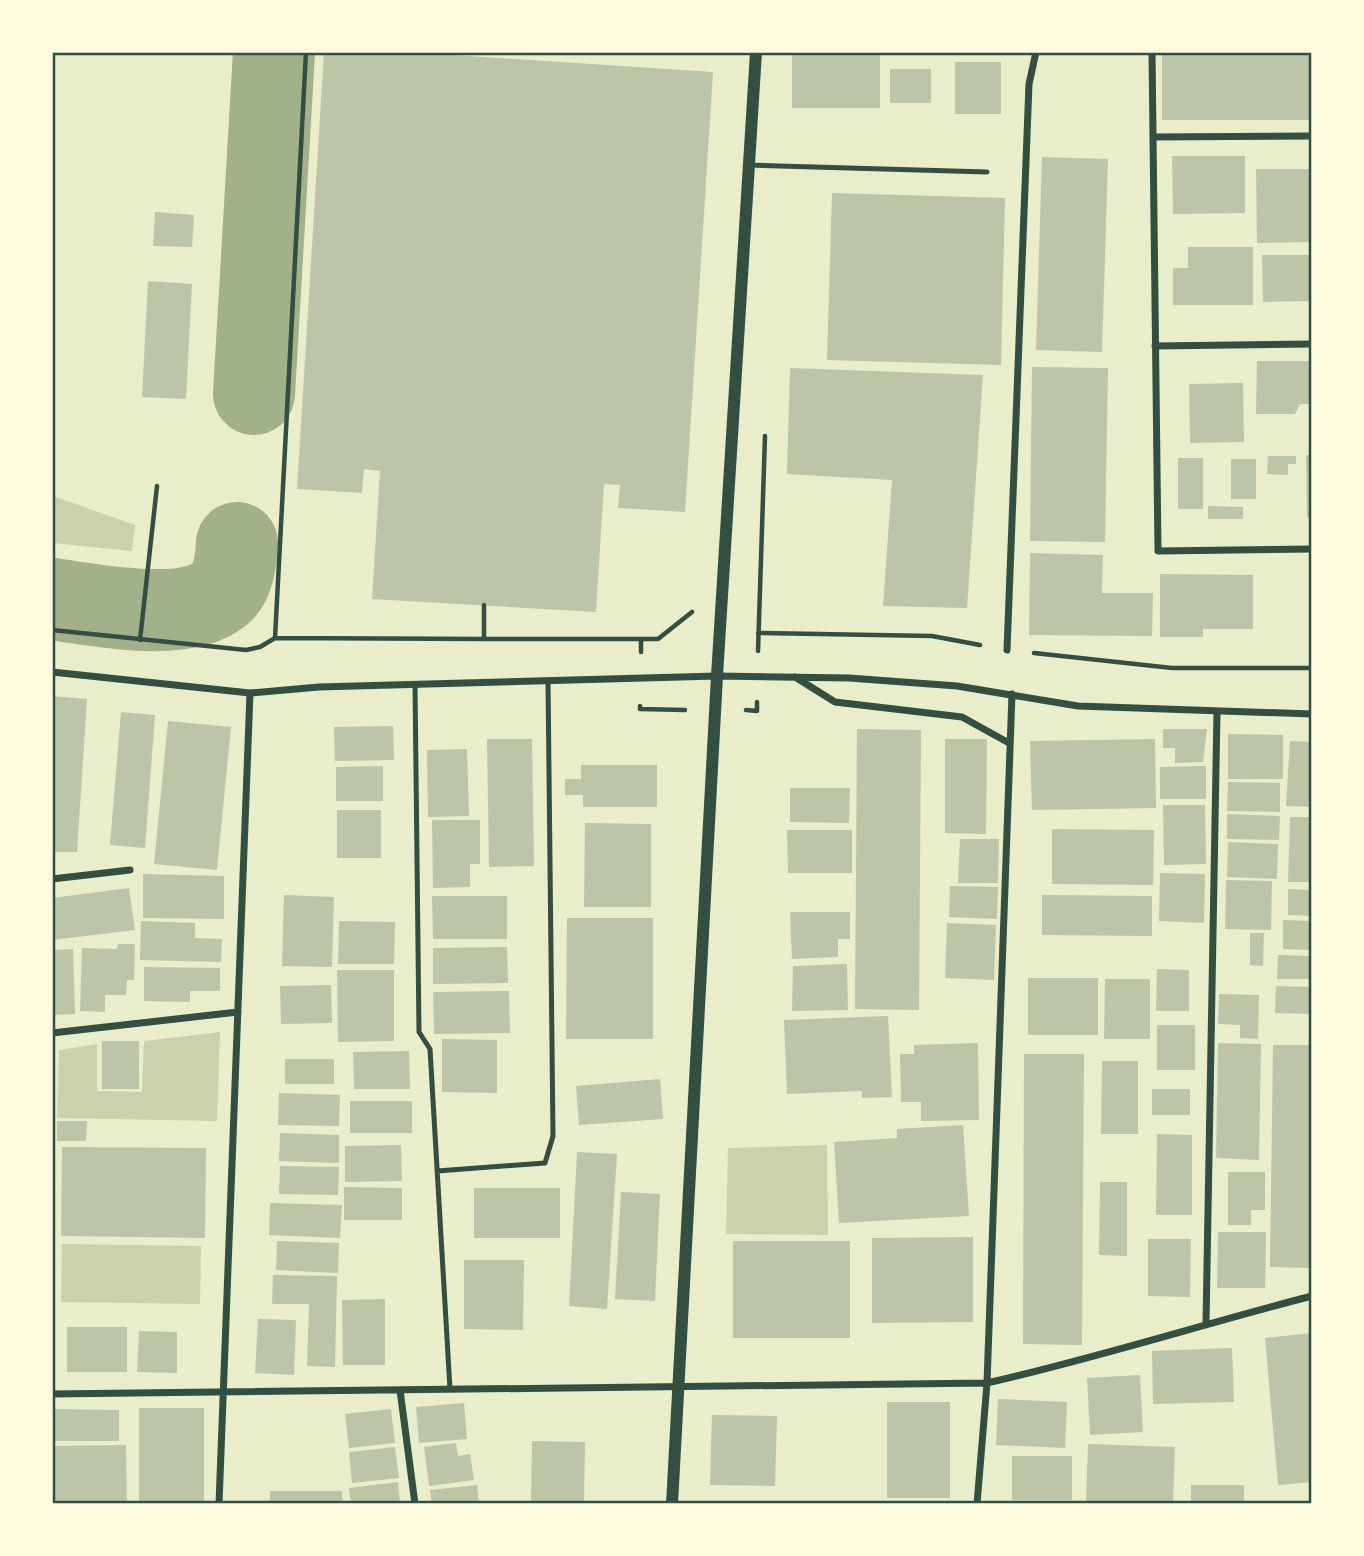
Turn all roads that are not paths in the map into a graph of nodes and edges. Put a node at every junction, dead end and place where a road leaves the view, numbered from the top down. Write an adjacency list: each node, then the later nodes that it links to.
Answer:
1 (756, 52): 6 (street)
2 (1036, 52): 11 (street)
3 (1152, 52): 5 (street)
4 (1311, 136): 5 (street)
5 (1153, 138): 9 (street)
6 (749, 166): 7 (lane); 13 (street)
7 (987, 172)
8 (1311, 344): 9 (street)
9 (1155, 346): 10 (street)
10 (1311, 549)
11 (1007, 650)
12 (52, 672): 17 (street)
13 (717, 676): 14 (street); 15 (street); 30 (street)
14 (794, 677): 18 (street); 21 (street)
15 (548, 681): 16 (street); 26 (lane)
16 (415, 684): 17 (street); 26 (lane)
17 (250, 692): 24 (street)
18 (1012, 694): 19 (street); 21 (street)
19 (1217, 711): 20 (street); 28 (street)
20 (1311, 715)
21 (1009, 743): 29 (street)
22 (130, 870): 23 (street)
23 (52, 879)
24 (238, 1012): 25 (street); 34 (street)
25 (52, 1033)
26 (437, 1171): 31 (lane)
27 (1311, 1296): 28 (street)
28 (1206, 1323): 29 (street)
29 (987, 1383): 30 (street); 38 (street)
30 (677, 1385): 31 (street); 37 (street)
31 (450, 1389): 32 (street)
32 (400, 1390): 34 (street); 36 (street)
33 (52, 1394): 34 (street)
34 (223, 1394): 35 (street)
35 (219, 1503)
36 (415, 1503)
37 (672, 1503)
38 (977, 1503)

